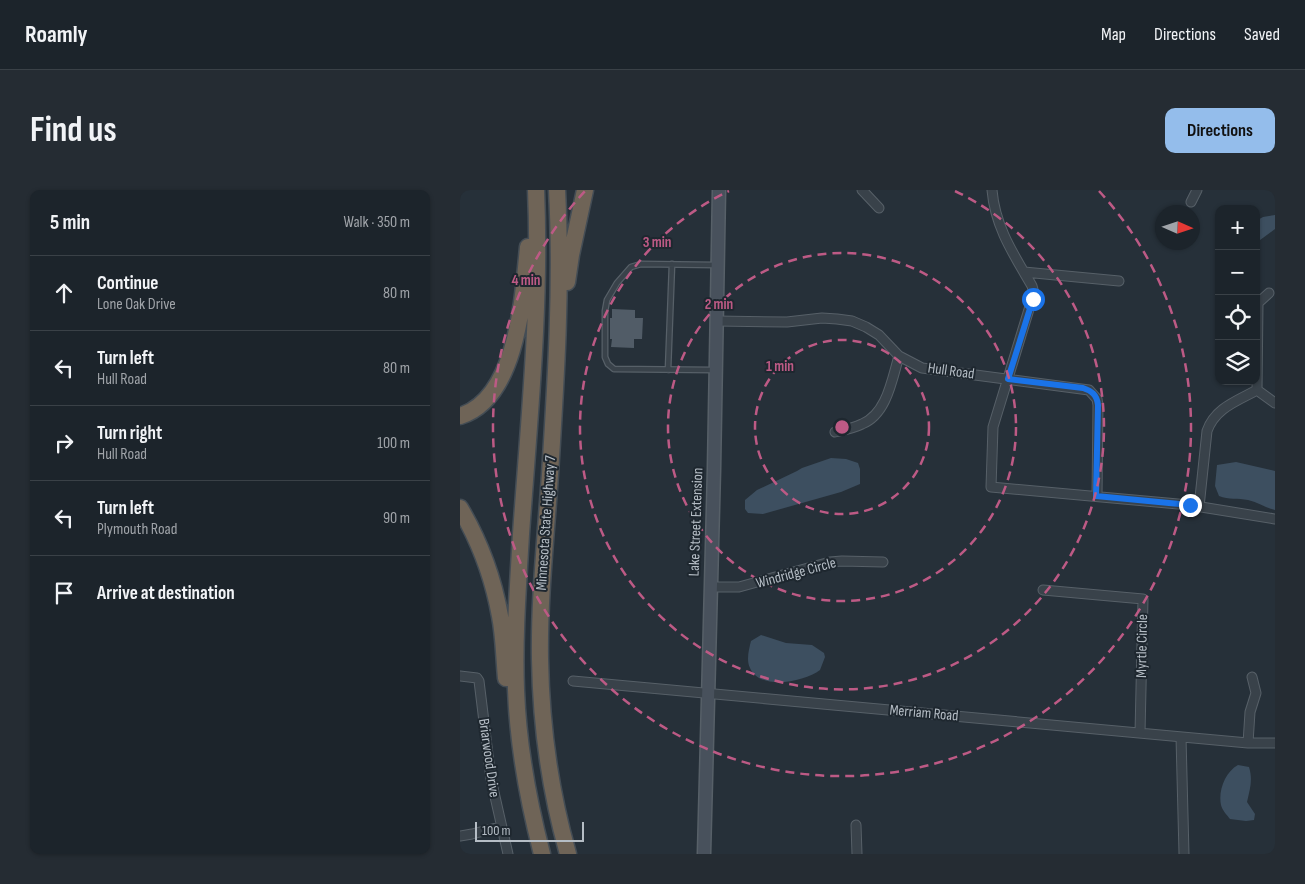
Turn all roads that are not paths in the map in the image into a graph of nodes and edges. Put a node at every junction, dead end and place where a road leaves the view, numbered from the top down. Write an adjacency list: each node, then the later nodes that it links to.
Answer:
1 (530, 190): 24 (highway)
2 (536, 190): 42 (highway, Minnesota State Highway 7)
3 (557, 190): 23 (highway, Minnesota State Highway 7)
4 (585, 190): 23 (highway)
5 (719, 190): 12 (street, Lake Street Extension)
6 (862, 190): 10 (street)
7 (992, 190): 13 (street)
8 (1197, 190): 9 (street)
9 (1191, 202)
10 (879, 208)
11 (672, 264): 12 (lane); 18 (lane); 18 (lane)
12 (718, 265): 16 (street, Lake Street Extension)
13 (1024, 272): 14 (street); 20 (street)
14 (1119, 281)
15 (1269, 293): 21 (street)
16 (717, 321): 17 (street, Hull Road); 19 (street, Lake Street Extension)
17 (900, 356): 20 (street, Hull Road); 25 (street)
18 (668, 370): 19 (lane)
19 (716, 370): 31 (street, Lake Street Extension)
20 (1008, 379): 26 (street, Hull Road); 26 (street)
21 (1257, 390): 22 (street); 27 (street)
22 (1275, 403)
23 (554, 409): 41 (highway, Minnesota State Highway 7)
24 (460, 416)
25 (835, 432)
26 (1096, 496): 27 (street)
27 (1199, 507): 29 (street)
28 (460, 508): 42 (highway)
29 (1275, 519)
30 (883, 562): 31 (street, Windridge Circle)
31 (711, 587): 36 (street, Lake Street Extension)
32 (1043, 590): 37 (street, Myrtle Circle)
33 (460, 676): 44 (street, Briarwood Drive)
34 (1252, 677): 39 (street)
35 (573, 681): 36 (street, Merriam Road)
36 (708, 694): 37 (street, Merriam Road); 50 (street, Lake Street Extension)
37 (1140, 733): 38 (street, Merriam Road)
38 (1181, 737): 39 (street, Merriam Road); 52 (street)
39 (1248, 743): 40 (street, Merriam Road)
40 (1275, 744)
41 (556, 804): 48 (highway, Minnesota State Highway 7); 49 (highway)
42 (531, 809): 47 (highway, Minnesota State Highway 7)
43 (856, 825): 51 (street)
44 (500, 826): 45 (street); 46 (street, Briarwood Drive)
45 (460, 836)
46 (508, 854)
47 (542, 854)
48 (568, 854)
49 (573, 854)
50 (704, 854)
51 (858, 854)
52 (1184, 854)

